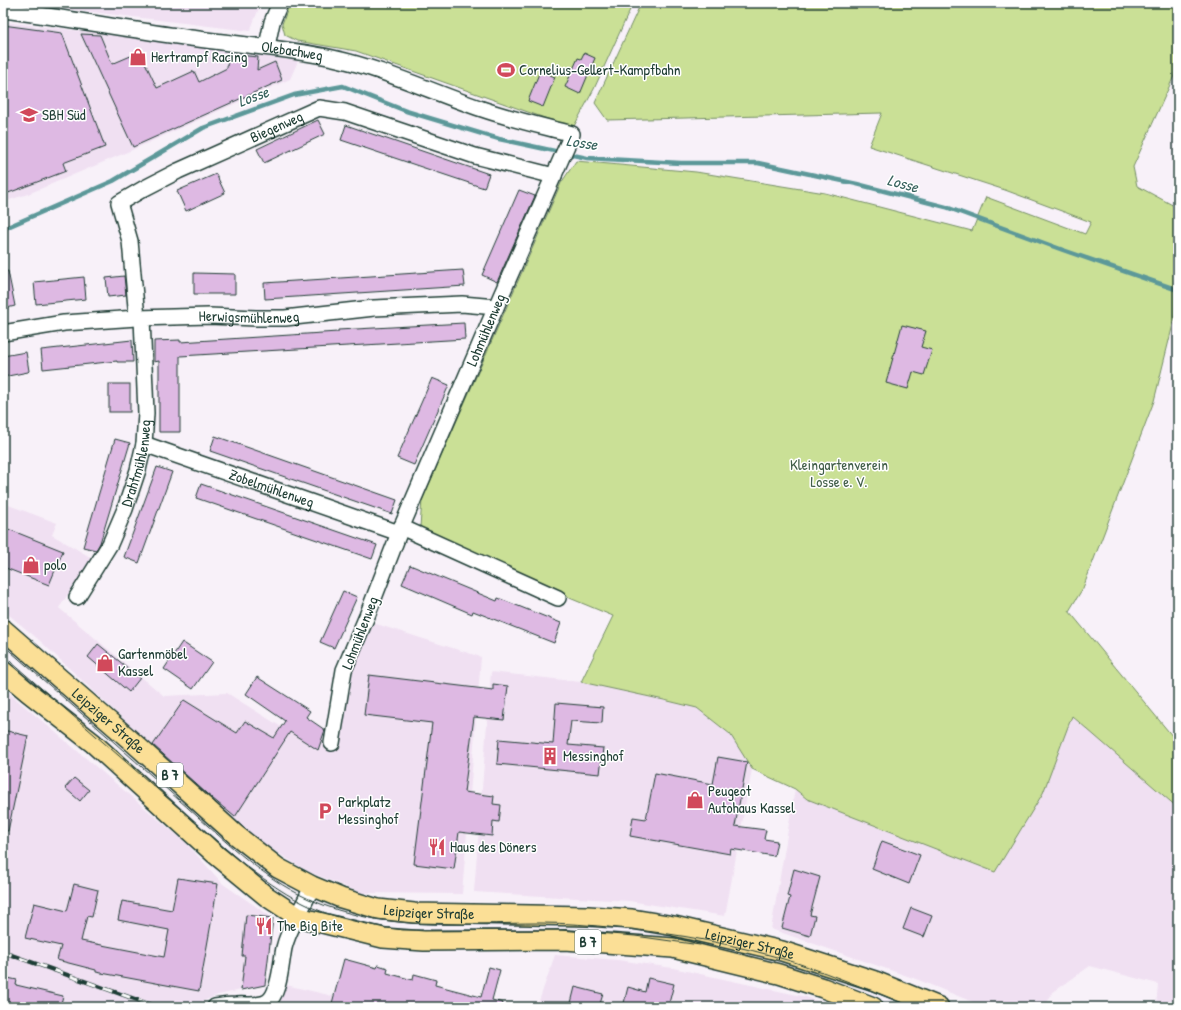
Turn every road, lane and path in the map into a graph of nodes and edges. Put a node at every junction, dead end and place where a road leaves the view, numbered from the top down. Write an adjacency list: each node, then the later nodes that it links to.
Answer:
1 (280, 3): 3 (street)
2 (3, 10): 3 (street, Olebachweg)
3 (267, 46): 4 (street, Olebachweg)
4 (571, 137): 5 (street, Lohmühlenweg)
5 (556, 172): 6 (street, Lohmühlenweg); 7 (street, Biegenweg)
6 (496, 306): 7 (street, Herwigsmühlenweg); 10 (street, Lohmühlenweg)
7 (140, 318): 8 (street, Herwigsmühlenweg); 9 (street, Drahtmühlenweg)
8 (3, 333)
9 (144, 444): 10 (street, Zobelmühlenweg); 11 (street, Drahtmühlenweg)
10 (400, 530): 12 (street); 15 (street, Lohmühlenweg)
11 (77, 597)
12 (558, 598)
13 (3, 629): 16 (main road, Leipziger Straße / B 7)
14 (3, 671): 17 (main road, Leipziger Straße / B 7)
15 (332, 743)
16 (312, 886): 17 (street); 20 (main road, Leipziger Straße / B 7)
17 (298, 917): 18 (street); 19 (main road, Leipziger Straße / B 7)
18 (214, 1007)
19 (873, 1007)
20 (939, 1007)

